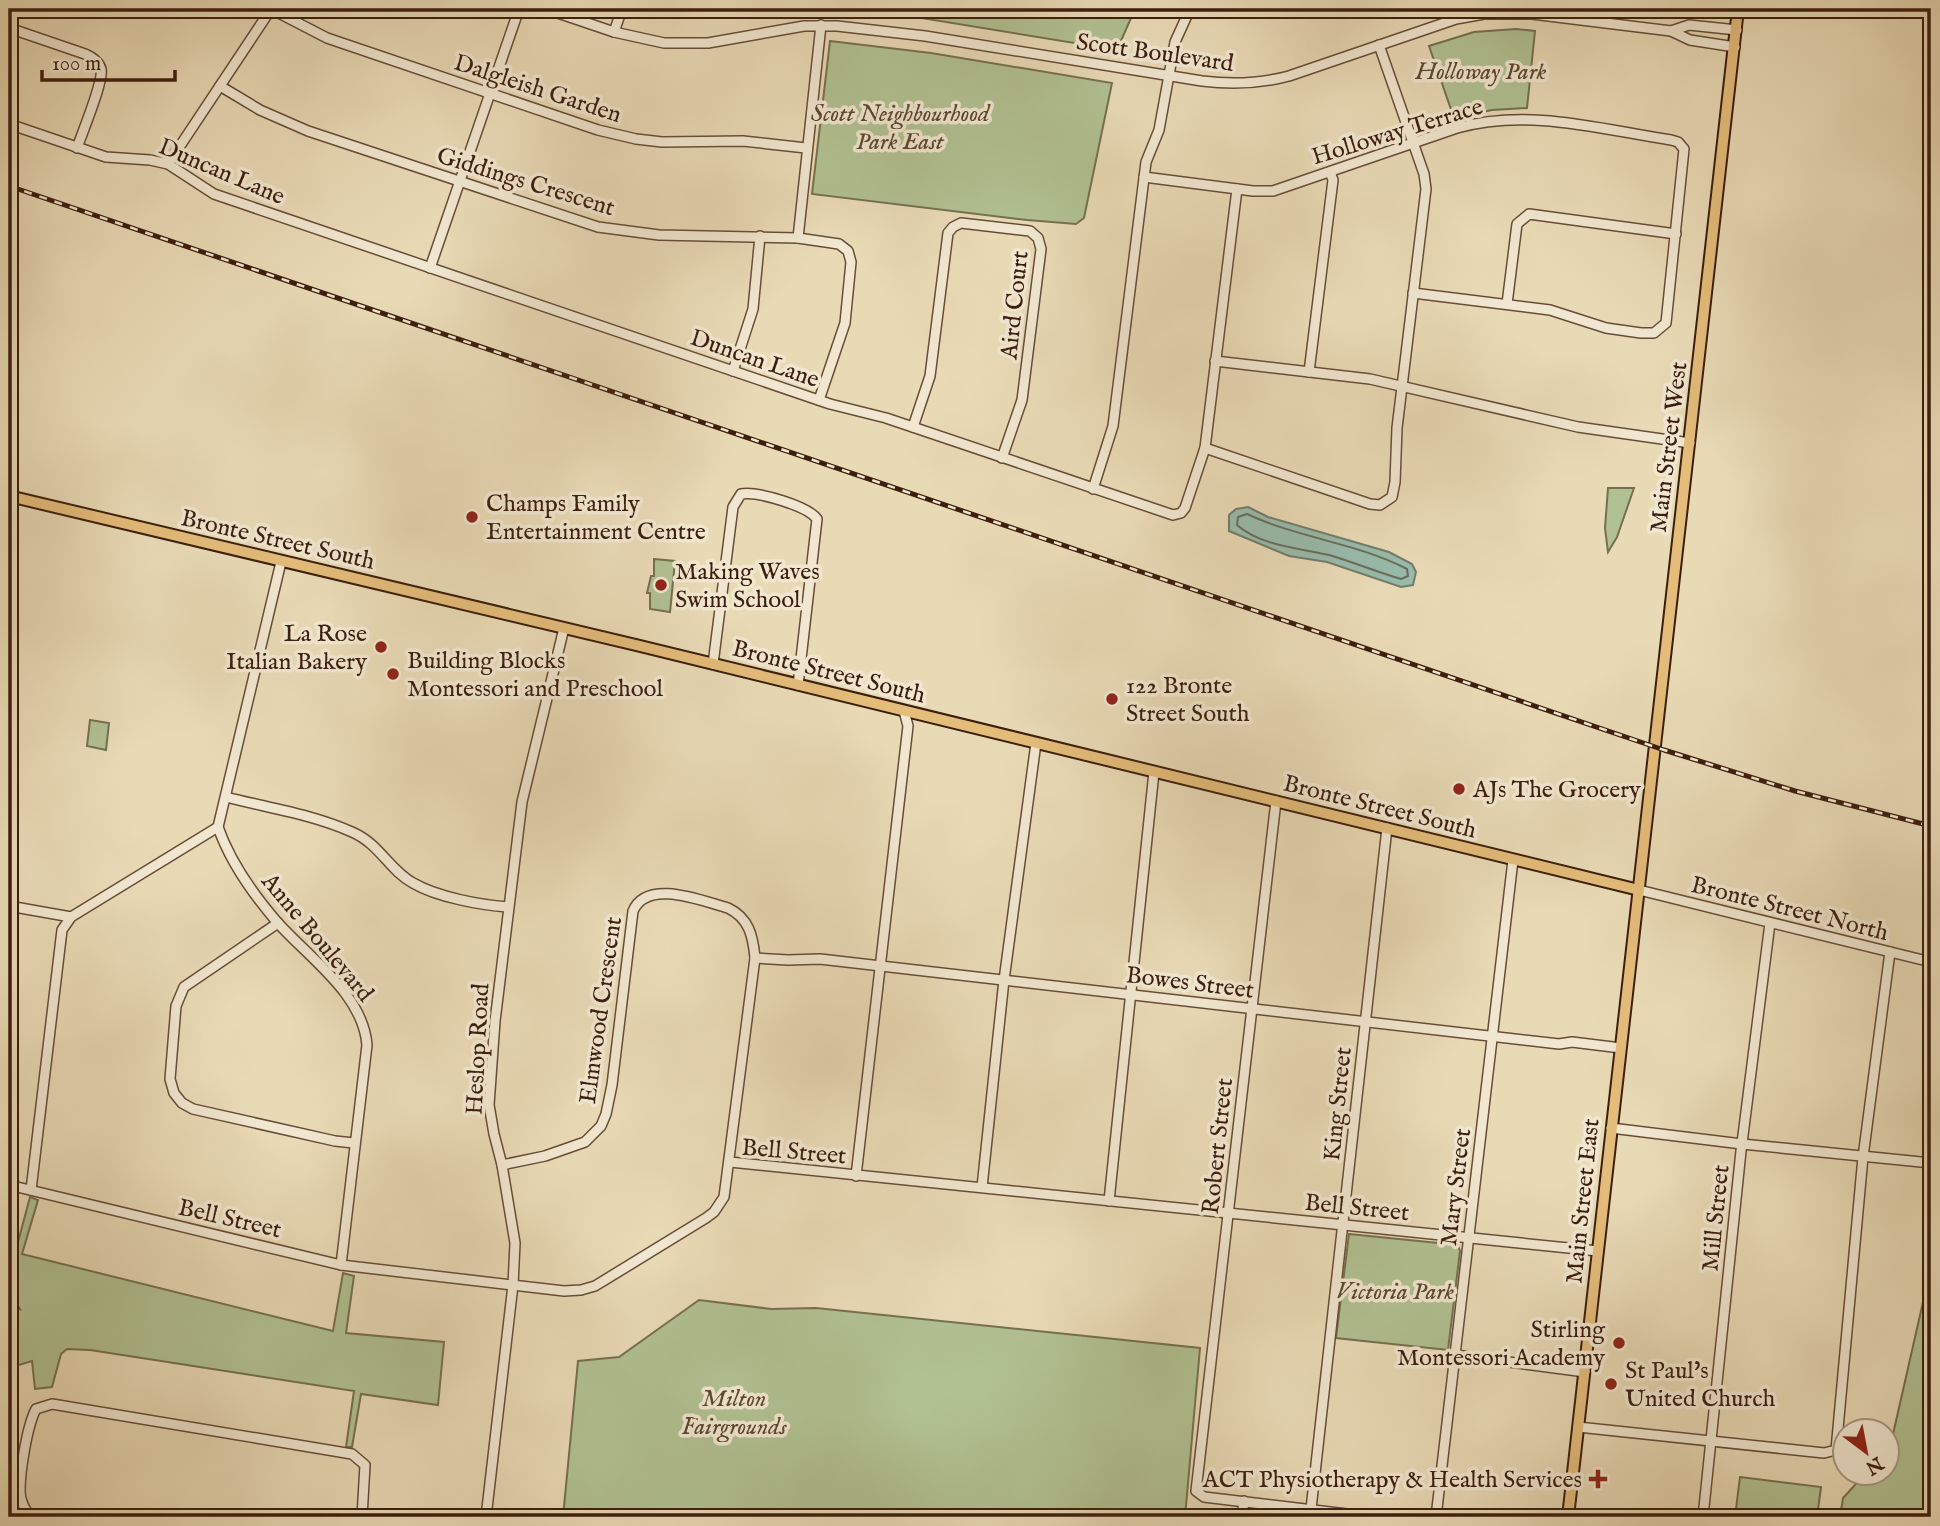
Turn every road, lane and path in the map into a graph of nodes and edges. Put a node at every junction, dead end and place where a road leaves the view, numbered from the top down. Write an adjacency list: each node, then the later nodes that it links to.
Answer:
1 (271, 9): 16 (street); 17 (street, Dalgleish Garden)
2 (519, 9): 17 (street)
3 (546, 9): 12 (street, Scott Boulevard)
4 (622, 9): 12 (street)
5 (1190, 9): 15 (street)
6 (1738, 9): 10 (main road, Main Street West)
7 (1468, 13): 11 (street, Scott Boulevard); 13 (street, Scott Boulevard)
8 (821, 25): 12 (street, Scott Boulevard); 15 (street, Scott Boulevard); 21 (street)
9 (9, 28): 20 (street)
10 (1737, 30): 11 (street, Scott Boulevard); 14 (main road, Main Street West)
11 (1671, 31): 14 (street, Scott Boulevard)
12 (614, 32)
13 (1379, 45): 15 (street, Scott Boulevard); 19 (street)
14 (1735, 47): 39 (main road, Main Street West)
15 (1168, 75): 24 (street)
16 (220, 86): 22 (street); 25 (street, Giddings Crescent)
17 (490, 94): 21 (street, Dalgleish Garden); 25 (street)
18 (9, 124): 20 (street, Duncan Lane)
19 (1413, 143): 23 (street, Holloway Terrace); 27 (street, Holloway Terrace); 31 (street)
20 (77, 148): 22 (street, Duncan Lane)
21 (806, 148): 29 (street)
22 (168, 164): 30 (street, Duncan Lane)
23 (1330, 172): 26 (street, Holloway Terrace); 35 (street)
24 (1144, 177): 26 (street, Holloway Terrace); 42 (street)
25 (460, 181): 28 (street, Giddings Crescent); 30 (street)
26 (1237, 189): 33 (street, Duncan Lane)
27 (1676, 234): 32 (street); 32 (street, Holloway Terrace)
28 (760, 236): 29 (street, Giddings Crescent); 34 (street)
29 (798, 238): 37 (street, Giddings Crescent)
30 (430, 268): 34 (street, Duncan Lane)
31 (1413, 293): 32 (street, Holloway Terrace); 36 (street)
32 (1507, 304)
33 (1215, 361): 35 (street); 40 (street, Duncan Lane)
34 (733, 371): 37 (street, Duncan Lane)
35 (1309, 372): 36 (street)
36 (1402, 386): 39 (street); 40 (street)
37 (820, 400): 38 (street, Duncan Lane)
38 (913, 427): 41 (street, Duncan Lane); 41 (street, Aird Court)
39 (1690, 443): 56 (main road, Main Street West)
40 (1205, 448): 42 (street, Duncan Lane)
41 (1002, 458): 42 (street, Duncan Lane)
42 (1093, 489)
43 (9, 496): 44 (main road, Bronte Street South)
44 (281, 562): 45 (main road, Bronte Street South); 51 (street)
45 (564, 628): 46 (main road, Bronte Street South); 58 (street, Heslop Road)
46 (713, 664): 47 (main road, Bronte Street South); 47 (street)
47 (798, 685): 48 (main road, Bronte Street South)
48 (904, 711): 49 (main road, Bronte Street South); 65 (street)
49 (1036, 743): 50 (main road, Bronte Street South); 66 (street)
50 (1154, 772): 52 (main road, Bronte Street South); 67 (street)
51 (226, 797): 53 (street); 58 (street)
52 (1276, 802): 54 (main road, Bronte Street South); 68 (street, Robert Street)
53 (218, 827): 59 (street); 60 (street, Anne Boulevard)
54 (1387, 828): 55 (main road, Bronte Street South); 69 (street, King Street)
55 (1513, 860): 56 (main road, Bronte Street South); 70 (street, Mary Street)
56 (1639, 890): 61 (street, Bronte Street North); 71 (main road, Main Street East)
57 (9, 906): 59 (street)
58 (508, 907): 78 (street, Heslop Road)
59 (71, 917): 82 (street)
60 (278, 923): 73 (street, Anne Boulevard); 73 (street)
61 (1770, 923): 62 (street, Bronte Street North); 74 (street, Mill Street)
62 (1890, 952): 64 (street, Bronte Street North); 75 (street)
63 (755, 958): 65 (street, Bowes Street); 76 (street, Elmwood Crescent); 78 (street, Elmwood Crescent)
64 (1931, 962)
65 (880, 965): 66 (street, Bowes Street); 79 (street)
66 (1004, 980): 67 (street, Bowes Street); 81 (street)
67 (1131, 994): 68 (street, Bowes Street); 83 (street)
68 (1252, 1008): 69 (street, Bowes Street); 84 (street, Robert Street)
69 (1365, 1021): 70 (street, Bowes Street); 85 (street, King Street)
70 (1492, 1036): 71 (street, Bowes Street); 86 (street, Mary Street)
71 (1621, 1048): 72 (main road, Main Street East)
72 (1611, 1128): 74 (street); 87 (main road, Main Street East)
73 (354, 1143): 88 (street, Anne Boulevard)
74 (1742, 1144): 75 (street); 93 (street, Mill Street)
75 (1863, 1157): 77 (street); 93 (street)
76 (730, 1163): 79 (street, Bell Street); 89 (street, Bell Street)
77 (1931, 1163)
78 (502, 1165): 89 (street, Heslop Road)
79 (856, 1176): 81 (street, Bell Street)
80 (9, 1185): 82 (street, Bell Street)
81 (982, 1186): 83 (street, Bell Street)
82 (31, 1190): 88 (street, Bell Street)
83 (1109, 1201): 84 (street, Bell Street)
84 (1228, 1213): 85 (street, Bell Street); 94 (street, Robert Street)
85 (1343, 1225): 86 (street, Bell Street); 95 (street, King Street)
86 (1468, 1237): 87 (street, Bell Street); 90 (street, Mary Street)
87 (1598, 1251): 91 (main road, Main Street East)
88 (341, 1265): 89 (street, Bell Street)
89 (513, 1285): 98 (street, Heslop Road)
90 (1455, 1355): 91 (street); 102 (street, Mary Street)
91 (1585, 1372): 92 (main road, Main Street East)
92 (1578, 1427): 93 (street); 103 (main road, Main Street East)
93 (1712, 1442): 104 (street, Mill Street)
94 (1244, 1501): 95 (street); 99 (street)
95 (1311, 1509): 100 (street)
96 (30, 1517): 97 (street)
97 (362, 1517)
98 (486, 1517)
99 (1242, 1517)
100 (1360, 1517): 101 (street)
101 (1371, 1517)
102 (1436, 1517)
103 (1568, 1517)
104 (1703, 1517)

